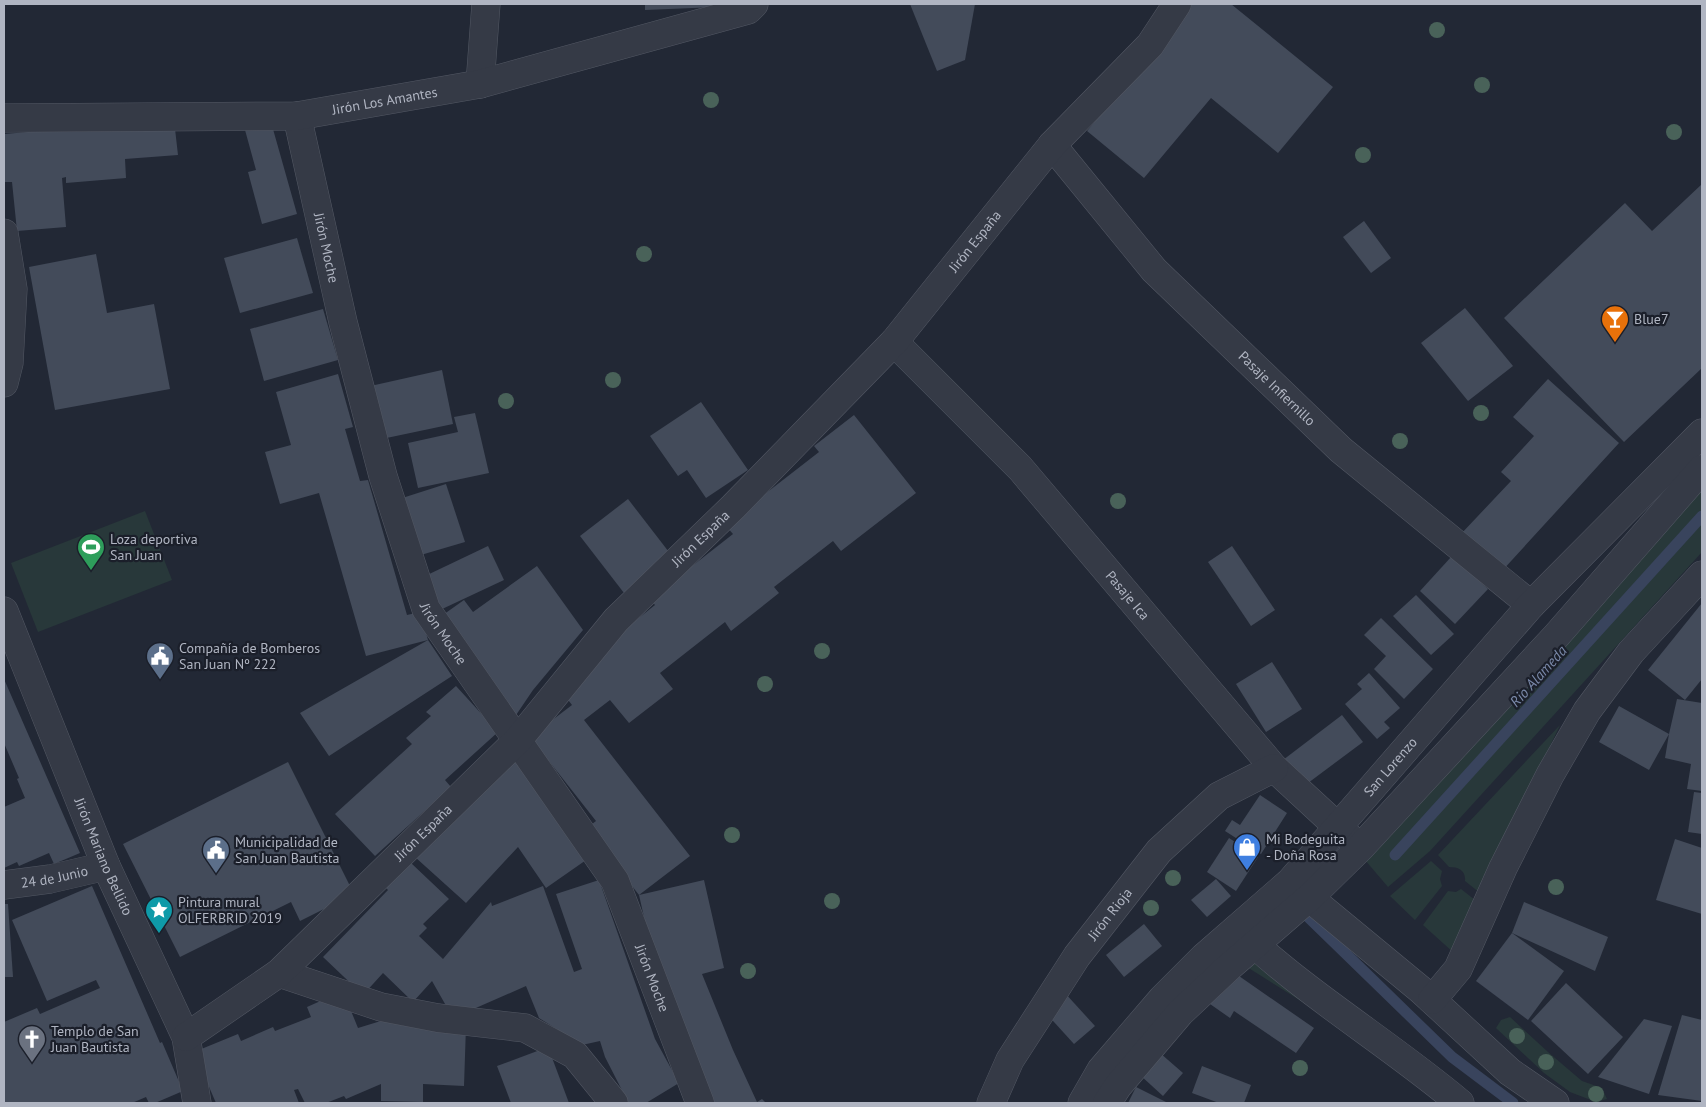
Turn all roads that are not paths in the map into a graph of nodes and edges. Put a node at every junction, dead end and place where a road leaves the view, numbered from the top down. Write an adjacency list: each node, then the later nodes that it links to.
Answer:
1 (486, 4): 4 (street)
2 (1177, 4): 7 (street, Jirón España)
3 (750, 6): 4 (street, Jirón Los Amantes)
4 (480, 84): 5 (street, Jirón Los Amantes)
5 (297, 116): 6 (street, Jirón Los Amantes); 17 (street, Jirón Moche)
6 (4, 118)
7 (1052, 145): 10 (street, Jirón España); 15 (street, Pasaje Infiernillo)
8 (4, 232): 9 (street)
9 (8, 287): 11 (street)
10 (894, 342): 17 (street, Jirón España); 18 (street, Pasaje Ica)
11 (4, 382)
12 (1702, 433): 15 (street, San Lorenzo)
13 (1702, 469): 20 (street, San Lorenzo)
14 (1702, 574): 26 (street)
15 (1531, 605): 19 (street, San Lorenzo)
16 (4, 611): 21 (street, Jirón Mariano Bellido)
17 (518, 740): 25 (street, Jirón España); 30 (street, Jirón Moche)
18 (1274, 768): 19 (street, Pasaje Ica); 31 (street, Jirón Rioja)
19 (1338, 828): 20 (street, Pasaje Ica); 23 (street, San Lorenzo)
20 (1361, 847): 23 (street, San Lorenzo)
21 (106, 866): 22 (street, 24 de Junio); 27 (street, Jirón Mariano Bellido)
22 (4, 885)
23 (1300, 890): 24 (street, San Lorenzo); 26 (street)
24 (1246, 937): 32 (street, San Lorenzo); 33 (street, San Lorenzo); 34 (street)
25 (279, 973): 27 (street, Jirón España); 29 (street)
26 (1432, 1000): 35 (street)
27 (186, 1037): 28 (street, Jirón Mariano Bellido)
28 (197, 1103)
29 (614, 1103)
30 (700, 1103)
31 (991, 1103)
32 (1082, 1103)
33 (1107, 1103)
34 (1460, 1103)
35 (1554, 1103)

